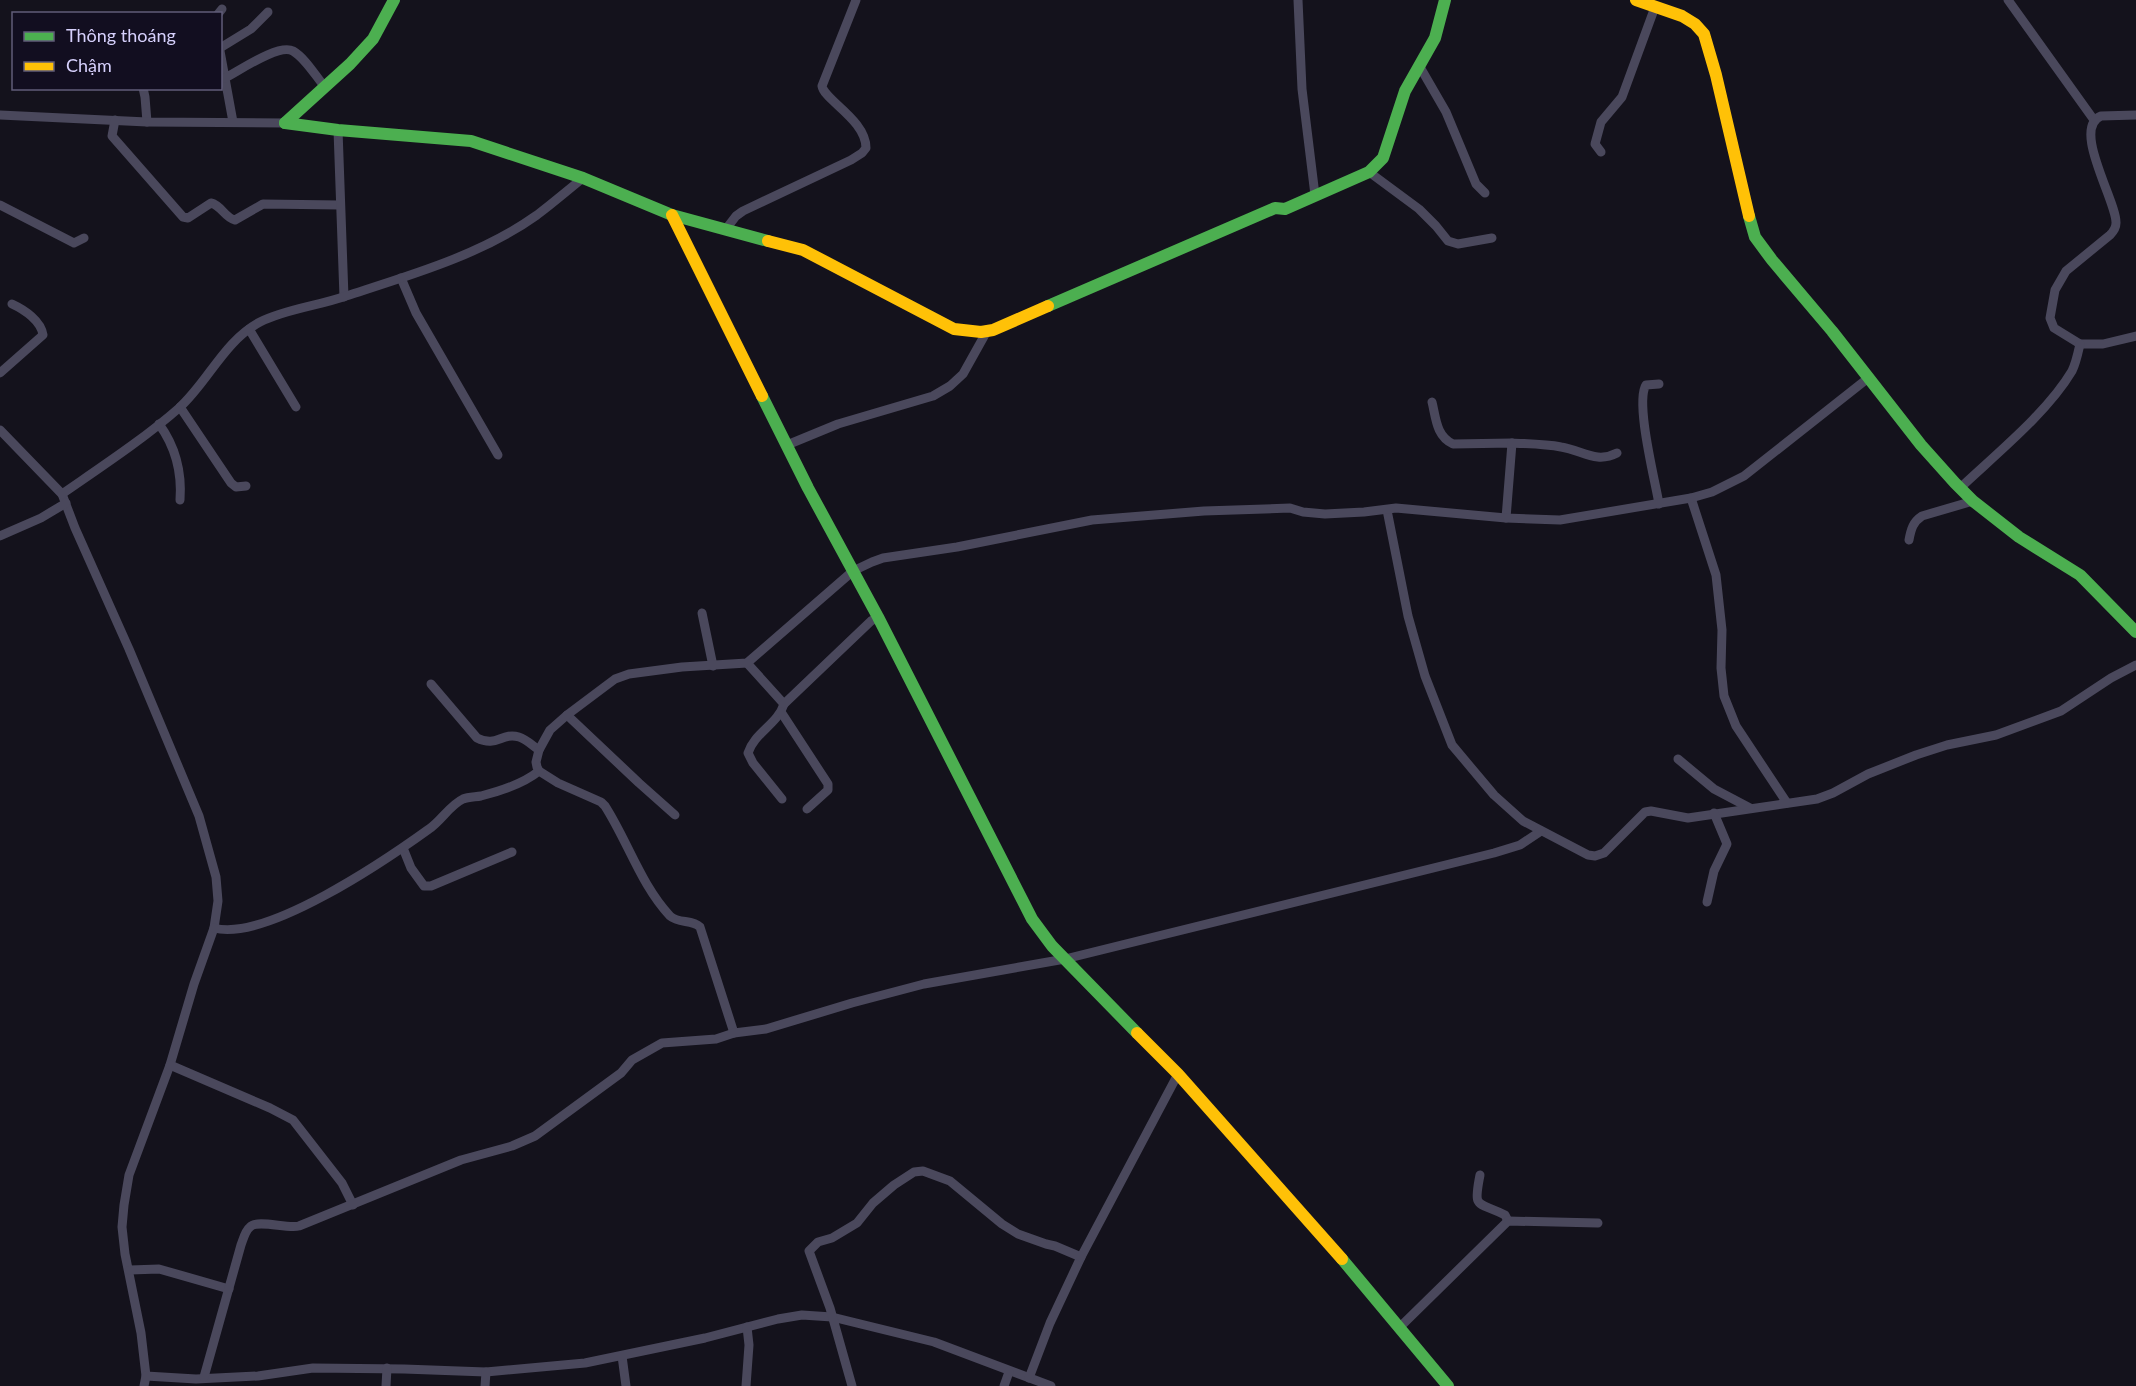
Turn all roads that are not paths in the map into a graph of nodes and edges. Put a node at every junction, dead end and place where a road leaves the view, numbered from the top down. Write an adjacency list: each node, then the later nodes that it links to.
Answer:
1 (394, 0): 13 (street)
2 (856, 0): 31 (street)
3 (1298, 0): 27 (street)
4 (1444, 0): 11 (street)
5 (1636, 0): 7 (street)
6 (2008, 0): 18 (street)
7 (1655, 7): 23 (street); 42 (street)
8 (268, 12): 9 (street)
9 (222, 49)
10 (222, 61): 12 (street)
11 (1419, 67): 24 (street); 26 (street)
12 (225, 78): 13 (street); 20 (street)
13 (324, 86): 21 (street)
14 (143, 90): 19 (street)
15 (0, 115): 17 (street)
16 (2136, 115): 18 (street)
17 (115, 120): 19 (street); 29 (street)
18 (2094, 120): 40 (street)
19 (147, 122): 20 (street)
20 (233, 122): 21 (street)
21 (285, 123): 22 (street)
22 (338, 130): 25 (street); 29 (street)
23 (1601, 152)
24 (1369, 172): 27 (street); 33 (street)
25 (583, 178): 30 (street); 34 (street)
26 (1485, 193)
27 (1315, 195): 38 (street)
28 (0, 205): 32 (street)
29 (340, 205): 35 (street)
30 (672, 215): 31 (street); 50 (street)
31 (726, 229): 38 (street)
32 (84, 238)
33 (1492, 238)
34 (401, 278): 35 (street); 52 (street)
35 (344, 297): 37 (street)
36 (12, 304): 41 (street)
37 (249, 329): 45 (street); 46 (street)
38 (987, 331): 50 (street)
39 (2136, 336): 40 (street)
40 (2080, 344): 54 (street)
41 (0, 373)
42 (1868, 379): 54 (street); 55 (street)
43 (1659, 384): 59 (street)
44 (1432, 402): 49 (street)
45 (180, 407): 47 (street); 53 (street)
46 (296, 407)
47 (159, 424): 56 (street); 57 (street)
48 (0, 430): 56 (street)
49 (1512, 443): 51 (street); 61 (street)
50 (787, 445): 64 (street)
51 (1617, 453)
52 (498, 455)
53 (246, 486)
54 (1960, 488): 58 (street)
55 (1691, 498): 59 (street); 78 (street)
56 (64, 499): 62 (street); 87 (street)
57 (180, 500)
58 (1973, 501): 63 (street); 67 (street)
59 (1659, 504): 61 (street)
60 (1387, 510): 61 (street); 64 (street); 83 (street)
61 (1506, 518)
62 (0, 536)
63 (1909, 540)
64 (853, 571): 66 (street); 68 (street)
65 (702, 613): 70 (street)
66 (878, 617): 72 (street); 88 (street)
67 (2136, 632)
68 (747, 663): 70 (street); 72 (street)
69 (2136, 665): 78 (street)
70 (713, 666): 73 (street)
71 (431, 684): 74 (street)
72 (783, 708): 77 (street); 79 (street)
73 (567, 715): 74 (street); 82 (street)
74 (539, 750): 76 (street)
75 (1678, 759): 80 (street)
76 (539, 771): 84 (street); 89 (street)
77 (782, 799)
78 (1787, 803): 80 (street)
79 (807, 809)
80 (1753, 809): 81 (street)
81 (1714, 813): 83 (street); 86 (street)
82 (675, 815)
83 (1541, 831): 88 (street)
84 (403, 848): 85 (street); 87 (street)
85 (512, 852)
86 (1707, 902)
87 (214, 928): 90 (street)
88 (1065, 959): 89 (street); 91 (street)
89 (734, 1033): 93 (street)
90 (170, 1065): 93 (street); 97 (street)
91 (1179, 1074): 96 (street); 101 (street)
92 (1480, 1175): 94 (street)
93 (353, 1205): 98 (street)
94 (1508, 1221): 95 (street); 101 (street)
95 (1598, 1223)
96 (1081, 1257): 99 (street); 108 (street)
97 (130, 1270): 98 (street); 109 (street)
98 (229, 1289): 107 (street)
99 (832, 1317): 100 (street); 105 (street); 115 (street)
100 (747, 1327): 102 (street); 114 (street)
101 (1399, 1328): 118 (street)
102 (622, 1356): 104 (street); 113 (street)
103 (387, 1368): 104 (street); 106 (street); 111 (street)
104 (486, 1372): 112 (street)
105 (1009, 1372): 108 (street); 116 (street)
106 (258, 1376): 107 (street); 110 (street)
107 (204, 1377): 109 (street)
108 (1029, 1378): 117 (street)
109 (145, 1381)
110 (260, 1386)
111 (386, 1386)
112 (485, 1386)
113 (626, 1386)
114 (746, 1386)
115 (852, 1386)
116 (1004, 1386)
117 (1050, 1386)
118 (1448, 1386)

